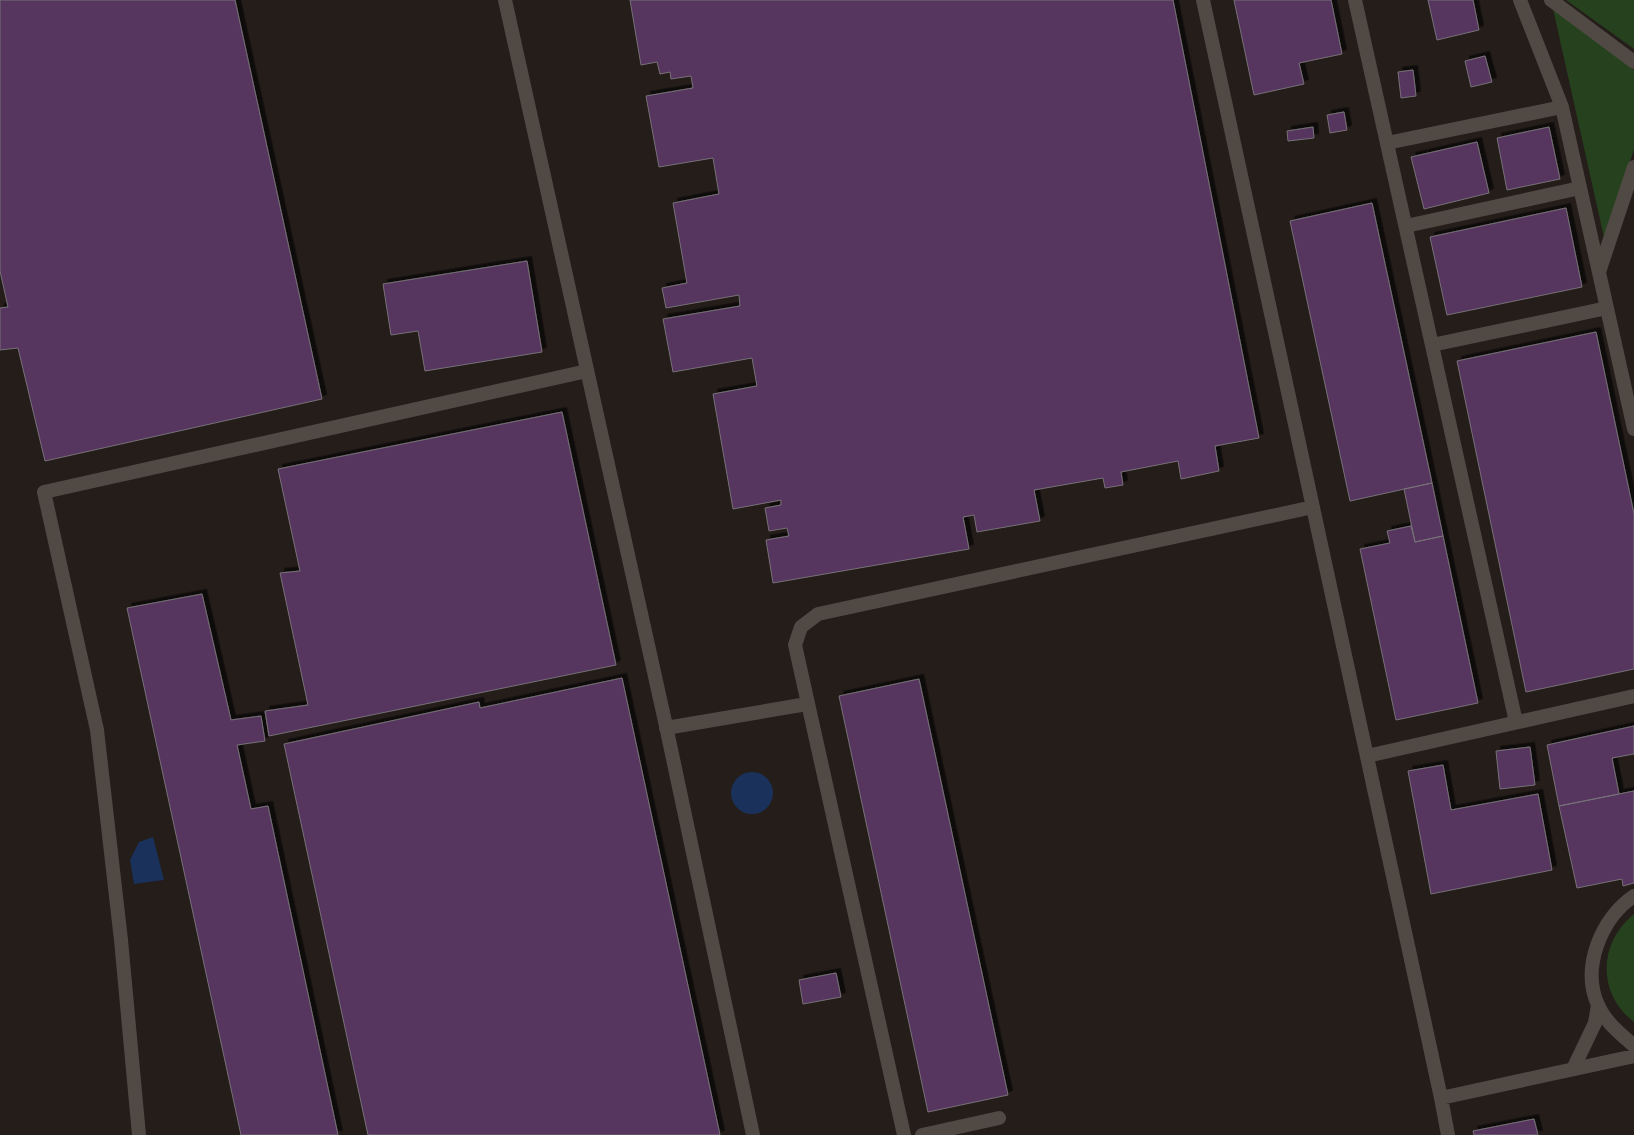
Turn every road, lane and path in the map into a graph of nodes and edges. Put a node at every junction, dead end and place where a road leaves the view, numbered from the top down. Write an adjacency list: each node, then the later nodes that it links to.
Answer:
1 (505, 0): 15 (lane)
2 (1203, 0): 17 (lane)
3 (1355, 0): 8 (lane)
4 (1520, 0): 7 (lane)
5 (1551, 0): 6 (lane)
6 (1634, 62)
7 (1562, 107): 8 (lane); 10 (lane)
8 (1387, 143): 11 (lane)
9 (1634, 167): 12 (lane)
10 (1580, 188): 11 (lane); 12 (lane)
11 (1406, 226): 14 (lane)
12 (1599, 272): 13 (lane)
13 (1607, 308): 14 (lane); 16 (lane)
14 (1432, 345): 20 (lane)
15 (587, 371): 21 (lane); 30 (lane)
16 (1634, 429)
17 (1313, 506): 19 (lane); 22 (lane)
18 (1634, 696): 20 (lane)
19 (807, 704): 21 (lane); 32 (lane)
20 (1516, 722): 22 (lane)
21 (666, 728): 31 (lane)
22 (1367, 756): 28 (lane)
23 (1634, 896): 24 (lane)
24 (1598, 1005): 25 (lane); 27 (lane)
25 (1634, 1046)
26 (1634, 1056): 27 (lane)
27 (1573, 1069): 28 (lane)
28 (1441, 1098): 34 (lane)
29 (999, 1118): 33 (lane)
30 (139, 1135)
31 (753, 1135)
32 (904, 1135)
33 (922, 1135)
34 (1448, 1135)

